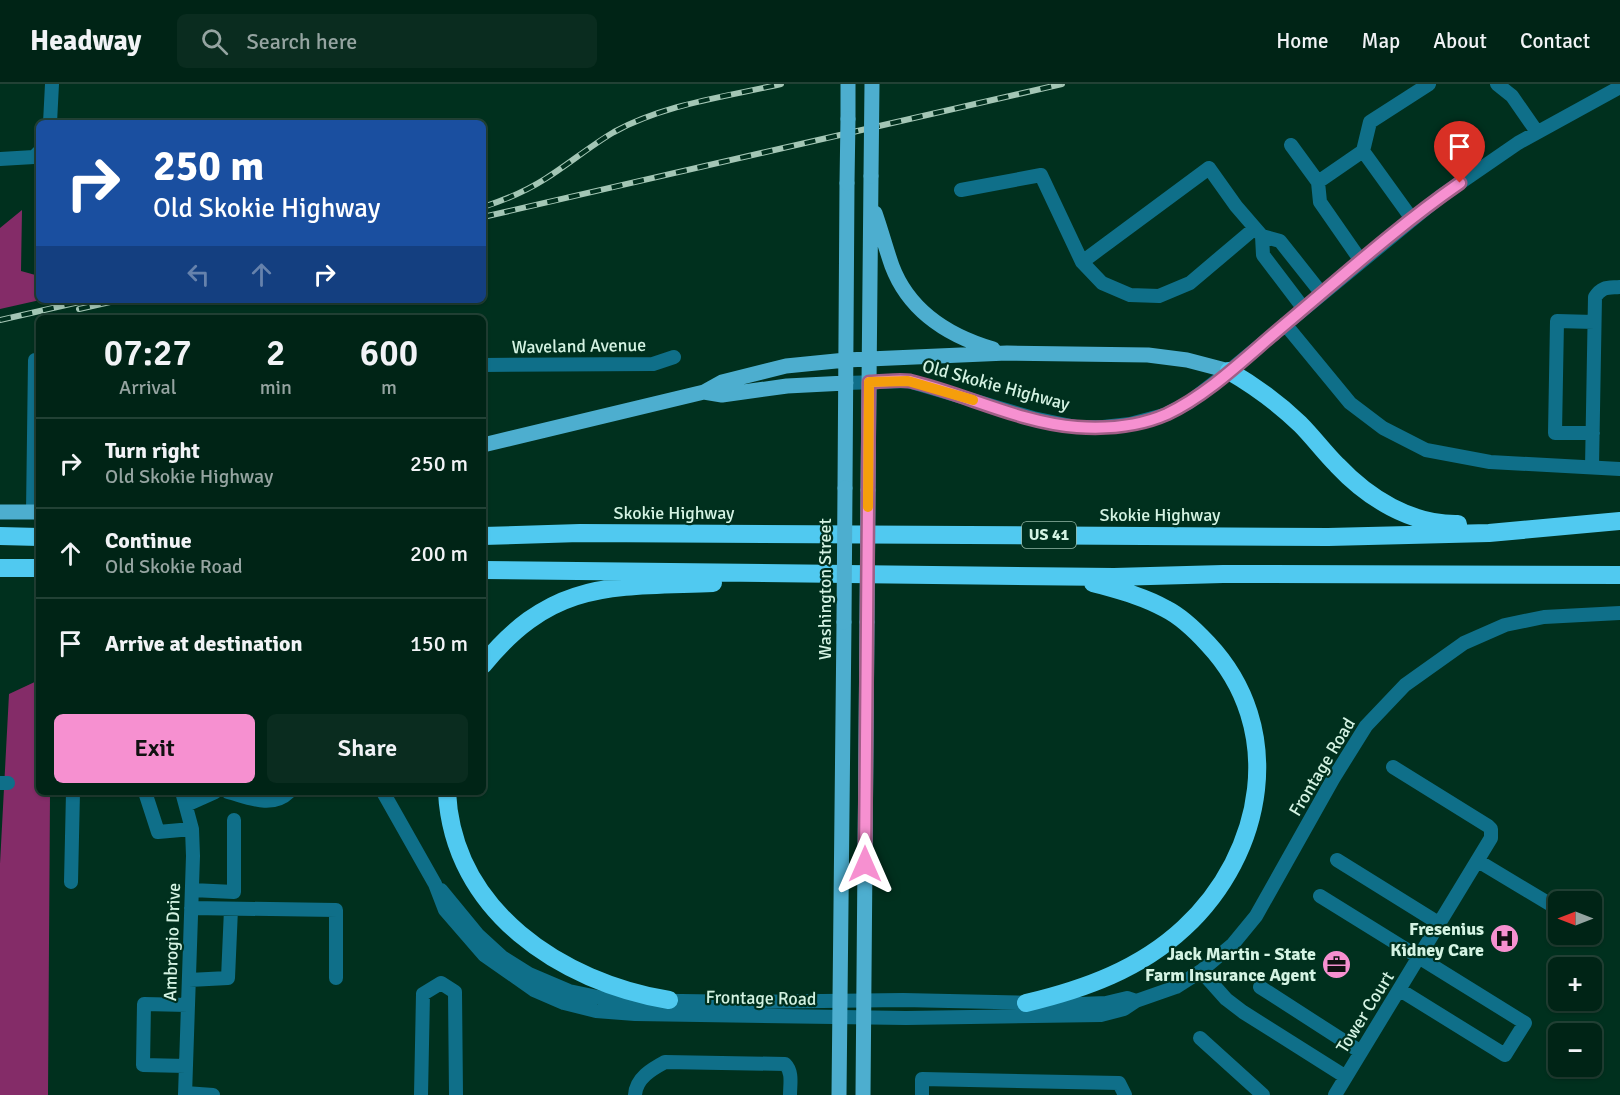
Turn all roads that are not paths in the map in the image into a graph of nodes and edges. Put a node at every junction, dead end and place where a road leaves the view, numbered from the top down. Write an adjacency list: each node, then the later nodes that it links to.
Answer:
1 (52, 84): 7 (street)
2 (849, 84): 28 (main road, Washington Street, bridge)
3 (872, 84): 15 (main road, bridge)
4 (1429, 84): 10 (street)
5 (1497, 84): 8 (street)
6 (1620, 87): 8 (street, Old Skokie Highway)
7 (50, 120)
8 (1537, 132): 16 (street, Old Skokie Highway)
9 (1292, 145): 13 (street)
10 (1363, 151): 13 (street); 16 (street)
11 (36, 155): 12 (street)
12 (0, 159)
13 (1318, 182): 18 (street)
14 (960, 190): 19 (street)
15 (871, 199): 25 (main road); 27 (main road)
16 (1412, 219): 18 (street, Old Skokie Highway)
17 (1259, 232): 19 (street); 19 (street); 21 (street); 22 (street)
18 (1361, 261): 21 (street, Old Skokie Highway)
19 (1082, 262)
20 (1620, 287): 23 (street)
21 (1322, 294): 22 (street, Old Skokie Highway)
22 (1304, 309): 24 (street, Old Skokie Highway)
23 (1594, 322): 34 (street); 34 (street)
24 (1285, 324): 30 (street, Old Skokie Highway); 36 (street)
25 (1007, 353): 27 (main road); 30 (main road)
26 (674, 357): 29 (street, Waveland Avenue)
27 (870, 359): 28 (main road); 32 (main road)
28 (846, 360): 31 (main road, Washington Street); 33 (main road)
29 (486, 365)
30 (1229, 371): 32 (street, Old Skokie Highway); 40 (highway)
31 (846, 382): 32 (street, Old Skokie Highway); 33 (main road, Old Skokie Highway); 80 (main road, Washington Street, bridge)
32 (869, 382): 81 (main road, bridge)
33 (704, 392): 35 (main road)
34 (1593, 434): 36 (street)
35 (486, 444)
36 (1592, 467): 37 (street)
37 (1620, 469)
38 (0, 512): 39 (main road)
39 (36, 512)
40 (1618, 521): 41 (highway, Skokie Highway / US 41)
41 (486, 536)
42 (0, 537): 43 (highway)
43 (36, 537)
44 (0, 568): 45 (highway)
45 (36, 568)
46 (486, 570): 48 (highway)
47 (1620, 574): 49 (highway)
48 (831, 575): 49 (highway); 51 (highway)
49 (1032, 576): 83 (highway)
50 (1620, 613): 74 (street, Frontage Road)
51 (486, 661)
52 (1393, 767): 64 (street, Tower Court)
53 (73, 795): 65 (street)
54 (146, 795): 62 (street)
55 (200, 795): 60 (street)
56 (239, 795): 57 (street)
57 (286, 795)
58 (384, 795): 66 (street, Frontage Road)
59 (447, 795): 79 (highway)
60 (184, 798): 62 (street, Ambrogio Drive)
61 (234, 820): 67 (street)
62 (192, 829): 67 (street, Ambrogio Drive)
63 (1337, 860): 72 (street)
64 (1478, 861): 69 (street); 72 (street, Tower Court)
65 (71, 882)
66 (435, 884): 79 (street, Frontage Road); 85 (street, Frontage Road)
67 (192, 890): 70 (street, Ambrogio Drive)
68 (1320, 896): 73 (street)
69 (1548, 903)
70 (191, 908): 71 (street); 76 (street, Ambrogio Drive)
71 (231, 909): 75 (street); 76 (street)
72 (1440, 924): 73 (street, Tower Court)
73 (1419, 958): 78 (street, Tower Court); 78 (street)
74 (1201, 971): 82 (street, Frontage Road); 90 (street)
75 (336, 978)
76 (189, 980): 84 (street, Ambrogio Drive)
77 (1260, 987): 88 (street)
78 (1400, 990): 88 (street, Tower Court)
79 (669, 1000): 80 (street, Frontage Road)
80 (840, 1000): 81 (street, Frontage Road); 85 (main road, Washington Street)
81 (864, 1000): 83 (street, Frontage Road); 86 (main road)
82 (1136, 1001): 83 (street, Frontage Road); 86 (street, Frontage Road)
83 (1026, 1003)
84 (188, 1005): 89 (street, Ambrogio Drive); 89 (street)
85 (840, 1017): 86 (street, Frontage Road); 100 (main road, Washington Street)
86 (864, 1018): 101 (main road)
87 (1200, 1038): 104 (street)
88 (1361, 1052): 90 (street, Tower Court)
89 (186, 1066): 94 (street, Ambrogio Drive)
90 (1346, 1077): 105 (street, Tower Court)
91 (1032, 1088): 92 (street); 102 (street)
92 (1068, 1088): 93 (street)
93 (1106, 1089): 103 (street)
94 (185, 1094): 95 (street)
95 (213, 1095)
96 (421, 1095): 97 (street)
97 (456, 1095)
98 (635, 1095): 99 (street)
99 (790, 1095)
100 (839, 1095)
101 (863, 1095)
102 (922, 1095)
103 (1125, 1095)
104 (1263, 1095)
105 (1335, 1095)

